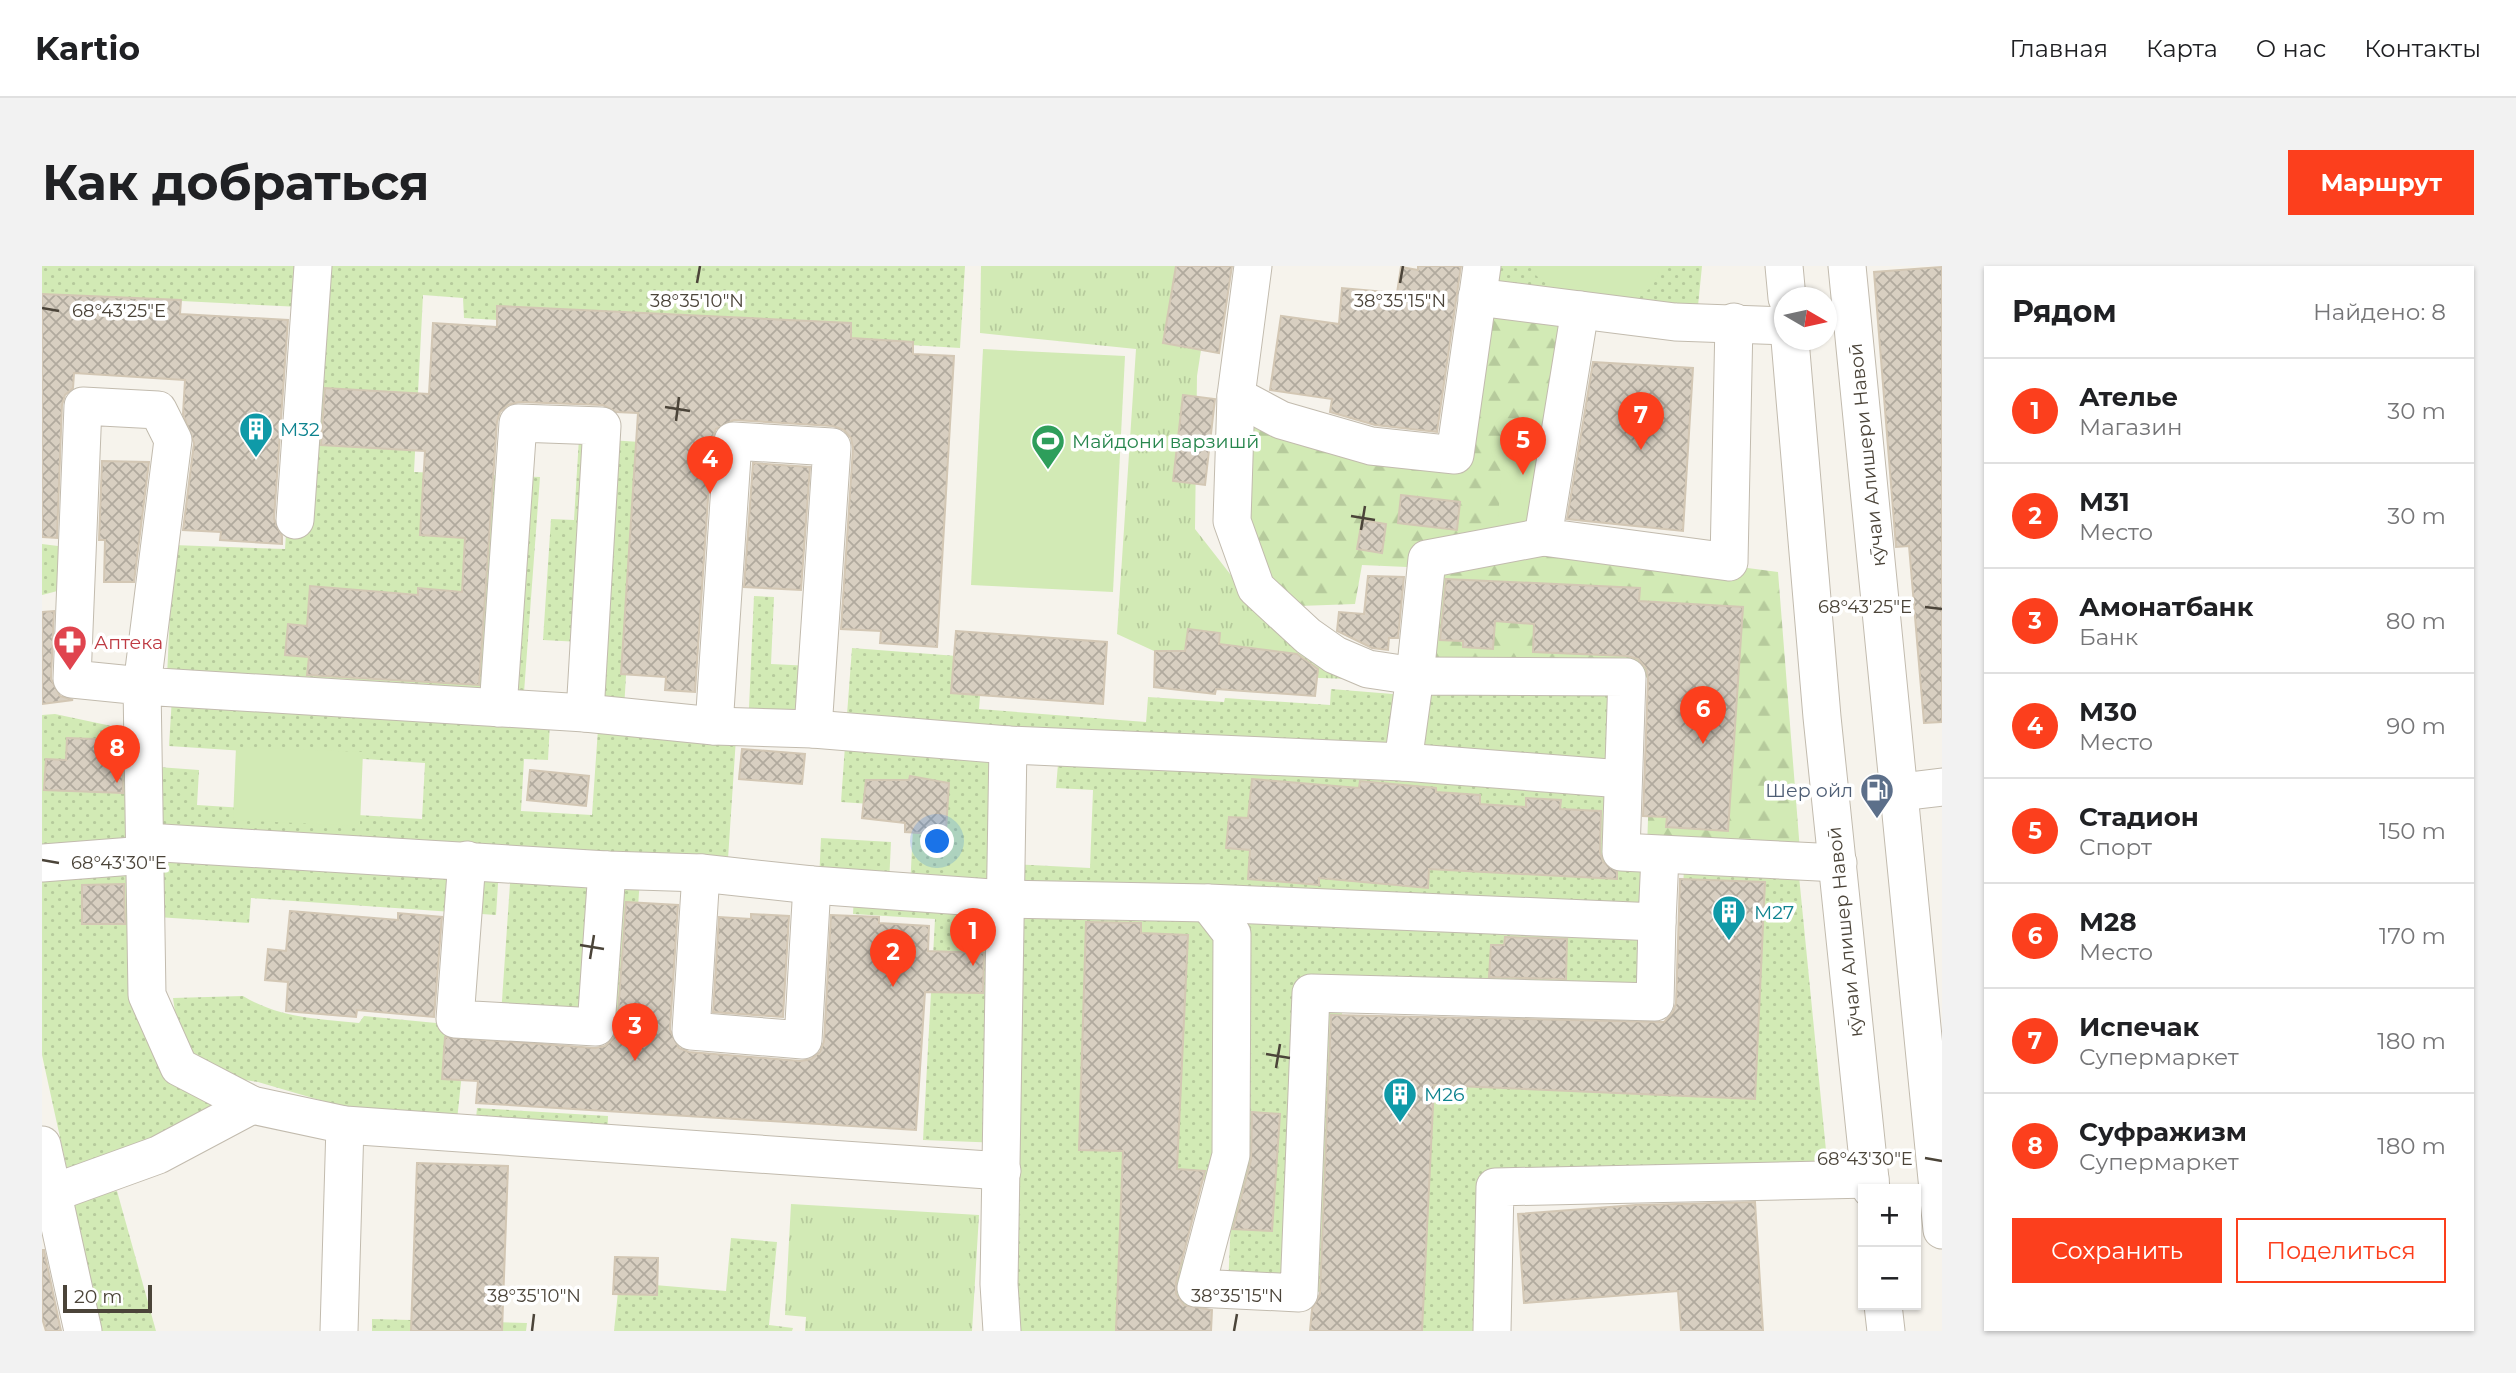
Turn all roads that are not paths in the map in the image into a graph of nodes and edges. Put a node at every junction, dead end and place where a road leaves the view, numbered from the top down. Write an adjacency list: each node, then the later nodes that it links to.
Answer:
1 (313, 266): 12 (street)
2 (1253, 266): 11 (street)
3 (1784, 266): 6 (street)
4 (1847, 266): 24 (street, кӯчаи Алишери Навоӣ)
5 (1479, 281): 7 (street); 11 (street)
6 (1786, 287)
7 (1580, 310): 8 (street); 13 (street)
8 (1734, 322): 9 (street); 13 (street)
9 (1774, 325)
10 (1791, 350): 29 (street, кӯчаи Алишер Навоӣ)
11 (1236, 396): 14 (street)
12 (295, 520)
13 (1542, 537): 14 (street)
14 (1415, 676): 21 (street); 22 (street)
15 (142, 686): 15 (street); 16 (street); 25 (street)
16 (498, 708): 17 (street); 17 (street)
17 (585, 713): 18 (street)
18 (714, 726): 19 (street); 19 (street)
19 (813, 729): 20 (street)
20 (1008, 745): 21 (street); 33 (street)
21 (1403, 762): 22 (street)
22 (1622, 779): 26 (street)
23 (1942, 787): 24 (street)
24 (1901, 792): 43 (street, кӯчаи Алишери Навоӣ)
25 (146, 848): 27 (street); 28 (street); 36 (street)
26 (1660, 856): 29 (street); 35 (street)
27 (467, 860): 30 (street); 30 (street)
28 (42, 863)
29 (1838, 863): 41 (street, кӯчаи Алишер Навоӣ)
30 (607, 870): 31 (street)
31 (701, 873): 32 (street); 32 (street)
32 (812, 885): 33 (street)
33 (1005, 899): 34 (street); 39 (street)
34 (1208, 903): 35 (street); 35 (street)
35 (1657, 922)
36 (252, 1105): 37 (street); 42 (street)
37 (345, 1125): 39 (street); 46 (street)
38 (42, 1145): 42 (street)
39 (1002, 1171): 47 (street)
40 (1858, 1184): 48 (street)
41 (1870, 1184)
42 (53, 1193): 45 (street)
43 (1942, 1230)
44 (1884, 1310): 49 (street)
45 (83, 1331)
46 (339, 1331)
47 (1002, 1331)
48 (1492, 1331)
49 (1886, 1331)

